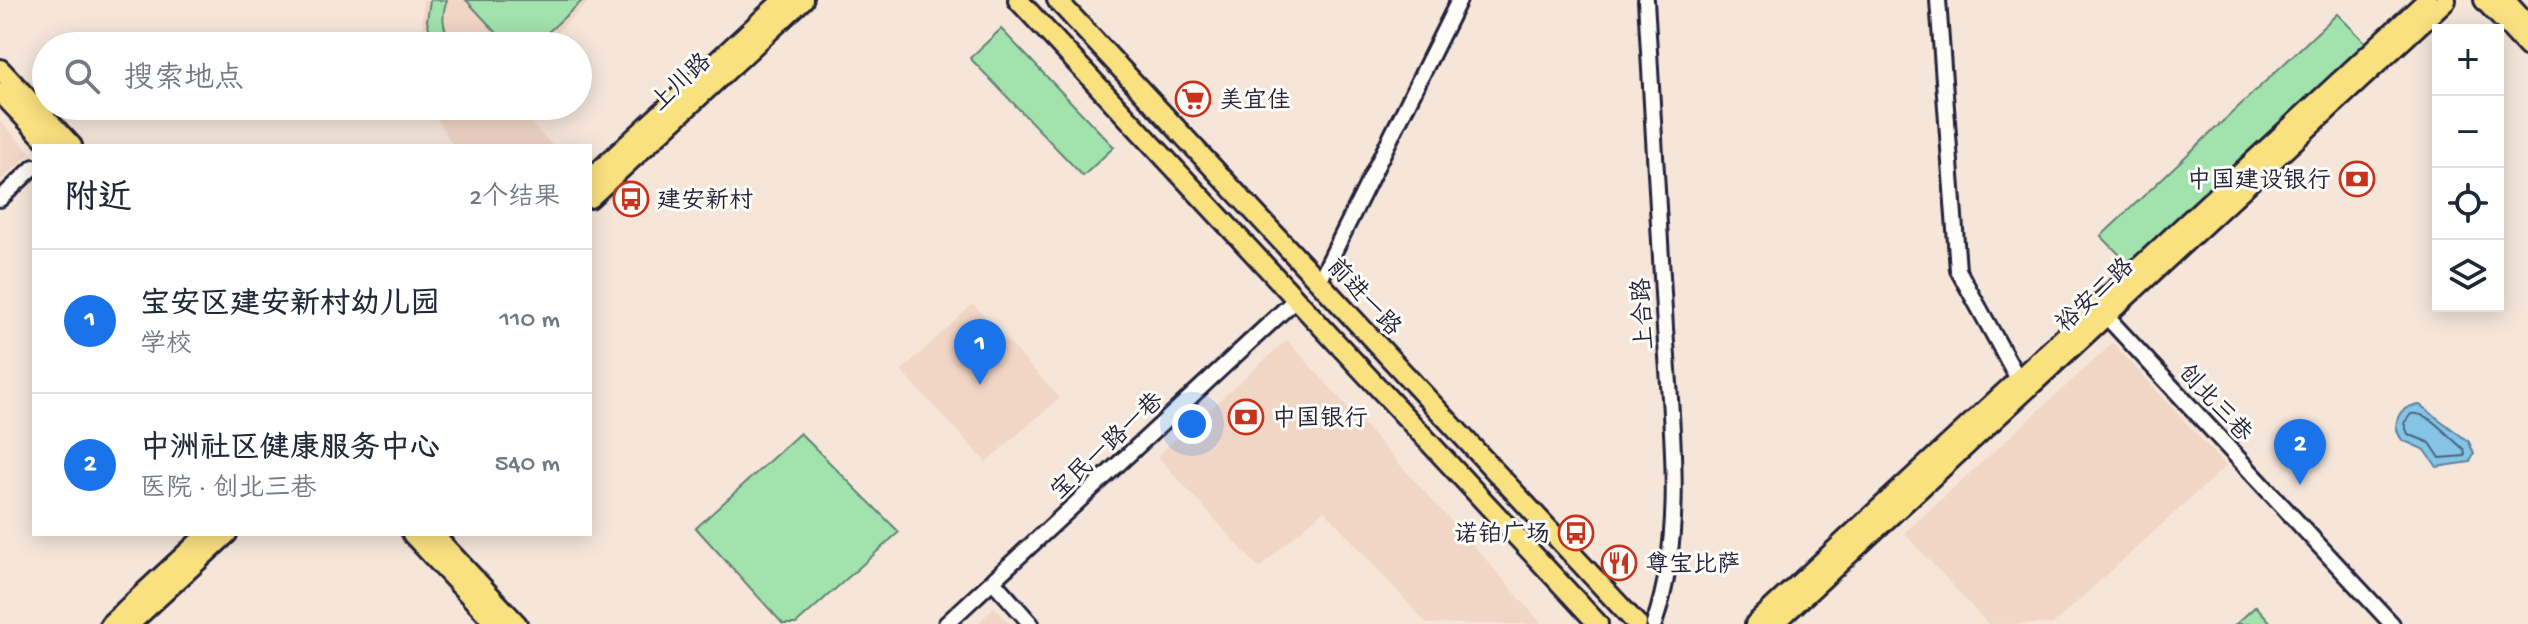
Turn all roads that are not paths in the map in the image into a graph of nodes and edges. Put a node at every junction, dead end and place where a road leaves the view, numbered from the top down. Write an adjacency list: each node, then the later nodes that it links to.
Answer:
1 (783, 0): 22 (main road, 上川路)
2 (803, 0): 23 (main road, 上川路)
3 (1018, 0): 26 (main road)
4 (1057, 0): 25 (main road, 前进一路)
5 (1459, 0): 25 (street)
6 (1646, 0): 42 (street, 上合路)
7 (1938, 0): 28 (street)
8 (2427, 0): 28 (main road, 裕安二路)
9 (2446, 0): 27 (main road, 裕安二路)
10 (2484, 0): 13 (main road)
11 (2505, 0): 12 (main road)
12 (2528, 25)
13 (2528, 47)
14 (0, 69): 16 (main road)
15 (0, 92): 17 (main road)
16 (32, 108)
17 (32, 119)
18 (33, 120): 20 (main road)
19 (41, 120): 20 (main road)
20 (61, 144)
21 (32, 169): 24 (street)
22 (592, 177)
23 (592, 196)
24 (0, 199)
25 (1319, 282): 41 (main road, 前进一路)
26 (1296, 299): 33 (street, 宝民一路一巷); 40 (main road)
27 (2106, 316): 28 (main road, 裕安二路); 45 (street, 创北三巷)
28 (2021, 385): 43 (main road, 裕安二路); 44 (main road, 裕安二路)
29 (205, 536): 34 (main road)
30 (225, 536): 35 (main road)
31 (414, 536): 36 (main road)
32 (435, 536): 37 (main road)
33 (993, 581): 38 (street, 宝民一路一巷); 39 (street)
34 (110, 624)
35 (130, 624)
36 (496, 624)
37 (517, 624)
38 (946, 624)
39 (1031, 624)
40 (1598, 624)
41 (1637, 624)
42 (1654, 624)
43 (1755, 624)
44 (1774, 624)
45 (2392, 624)

